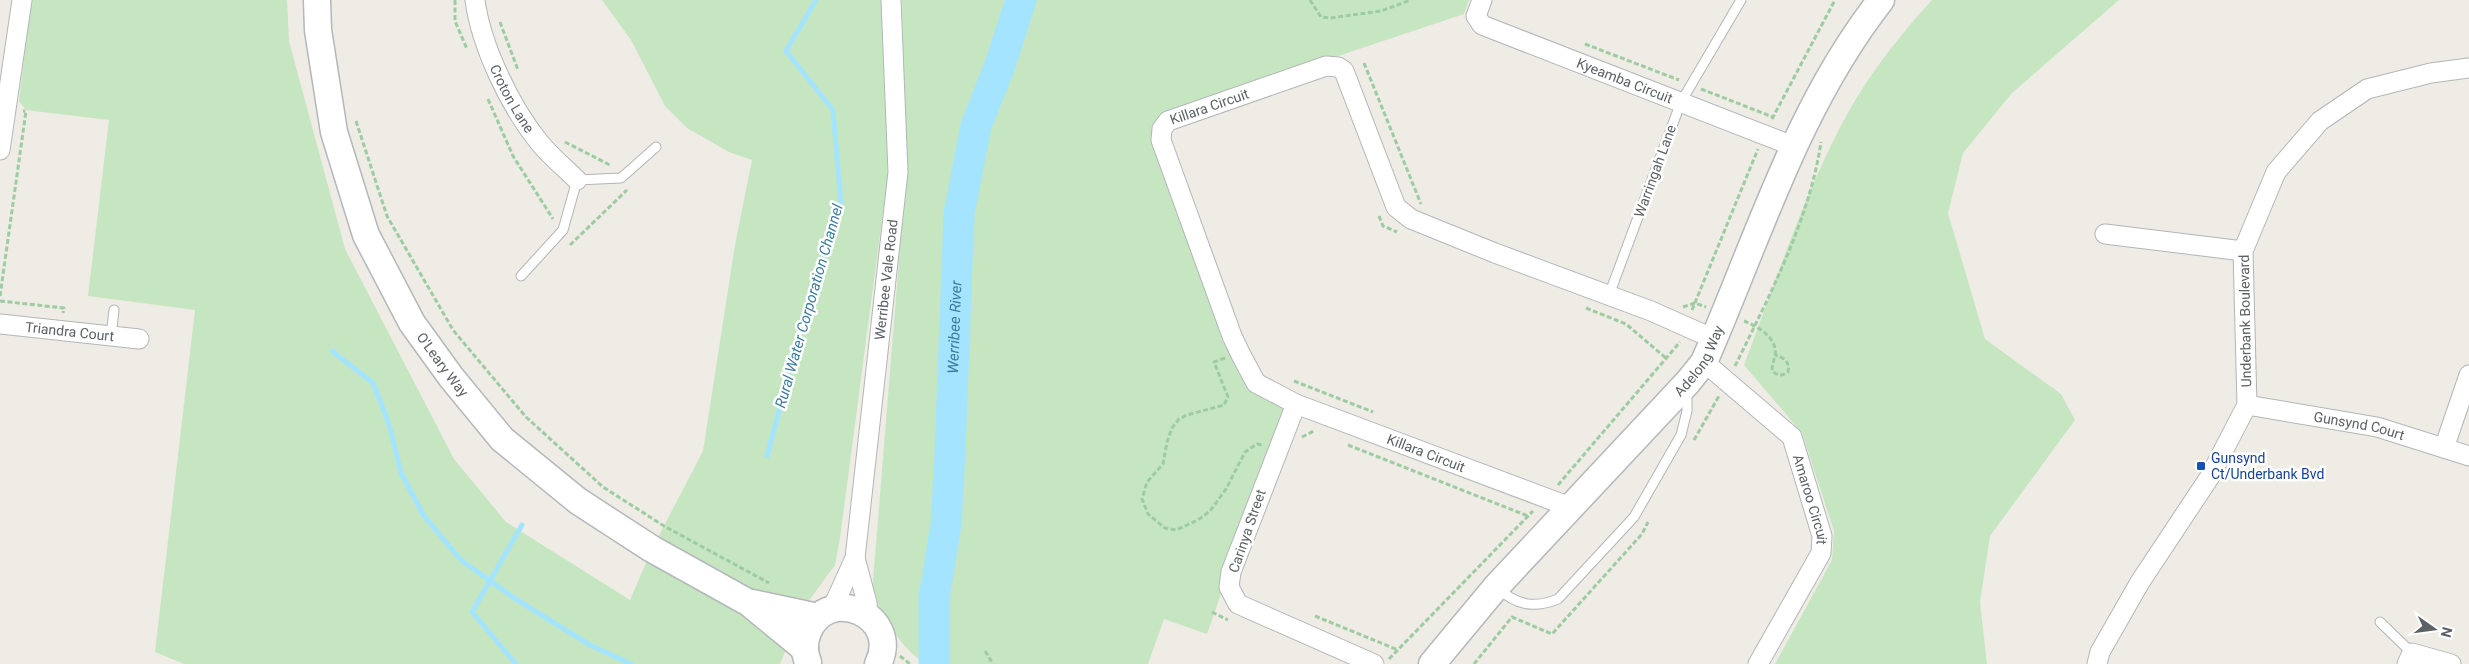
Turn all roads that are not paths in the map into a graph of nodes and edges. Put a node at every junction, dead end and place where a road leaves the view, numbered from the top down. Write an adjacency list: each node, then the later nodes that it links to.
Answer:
1 (22, 0): 12 (street)
2 (317, 0): 31 (street, O'Leary Way)
3 (475, 0): 13 (street, Croton Lane)
4 (891, 0): 29 (street, Werribee Vale Road)
5 (1482, 0): 9 (street, Kyeamba Circuit)
6 (1741, 0): 9 (lane, Warringah Lane)
7 (1881, 0): 10 (street, Adelong Way)
8 (2469, 68): 15 (street, Underbank Boulevard)
9 (1681, 102): 10 (street, Kyeamba Circuit); 17 (lane, Warringah Lane)
10 (1792, 146): 22 (street, Adelong Way)
11 (656, 147): 13 (lane)
12 (0, 150)
13 (577, 180): 16 (lane)
14 (2105, 234): 15 (street)
15 (2243, 251): 25 (street, Underbank Boulevard)
16 (520, 276)
17 (1609, 295): 22 (street, Killara Circuit); 24 (street, Killara Circuit)
18 (114, 310): 20 (lane)
19 (0, 324): 20 (street, Triandra Court)
20 (111, 336): 21 (street, Triandra Court)
21 (139, 339)
22 (1702, 361): 28 (street, Adelong Way); 30 (lane); 40 (street, Amaroo Circuit)
23 (2469, 375): 26 (street)
24 (1296, 404): 28 (street, Killara Circuit); 38 (street, Carinya Street)
25 (2247, 405): 26 (street, Gunsynd Court); 41 (street, Underbank Boulevard)
26 (2444, 448): 27 (street, Gunsynd Court)
27 (2469, 456)
28 (1570, 508): 30 (street, Adelong Way)
29 (855, 558): 32 (street, Werribee Vale Road); 33 (street, Werribee Vale Road)
30 (1496, 587): 39 (street, Adelong Way)
31 (748, 603): 32 (street, O'Leary Way); 36 (street, O'Leary Way)
32 (825, 613): 33 (street, O'Leary Way); 36 (street)
33 (868, 616): 35 (street)
34 (2380, 622): 37 (lane)
35 (890, 656)
36 (807, 657)
37 (2410, 659): 42 (street)
38 (1374, 664)
39 (1432, 664)
40 (1758, 664)
41 (2097, 664)
42 (2451, 664)

